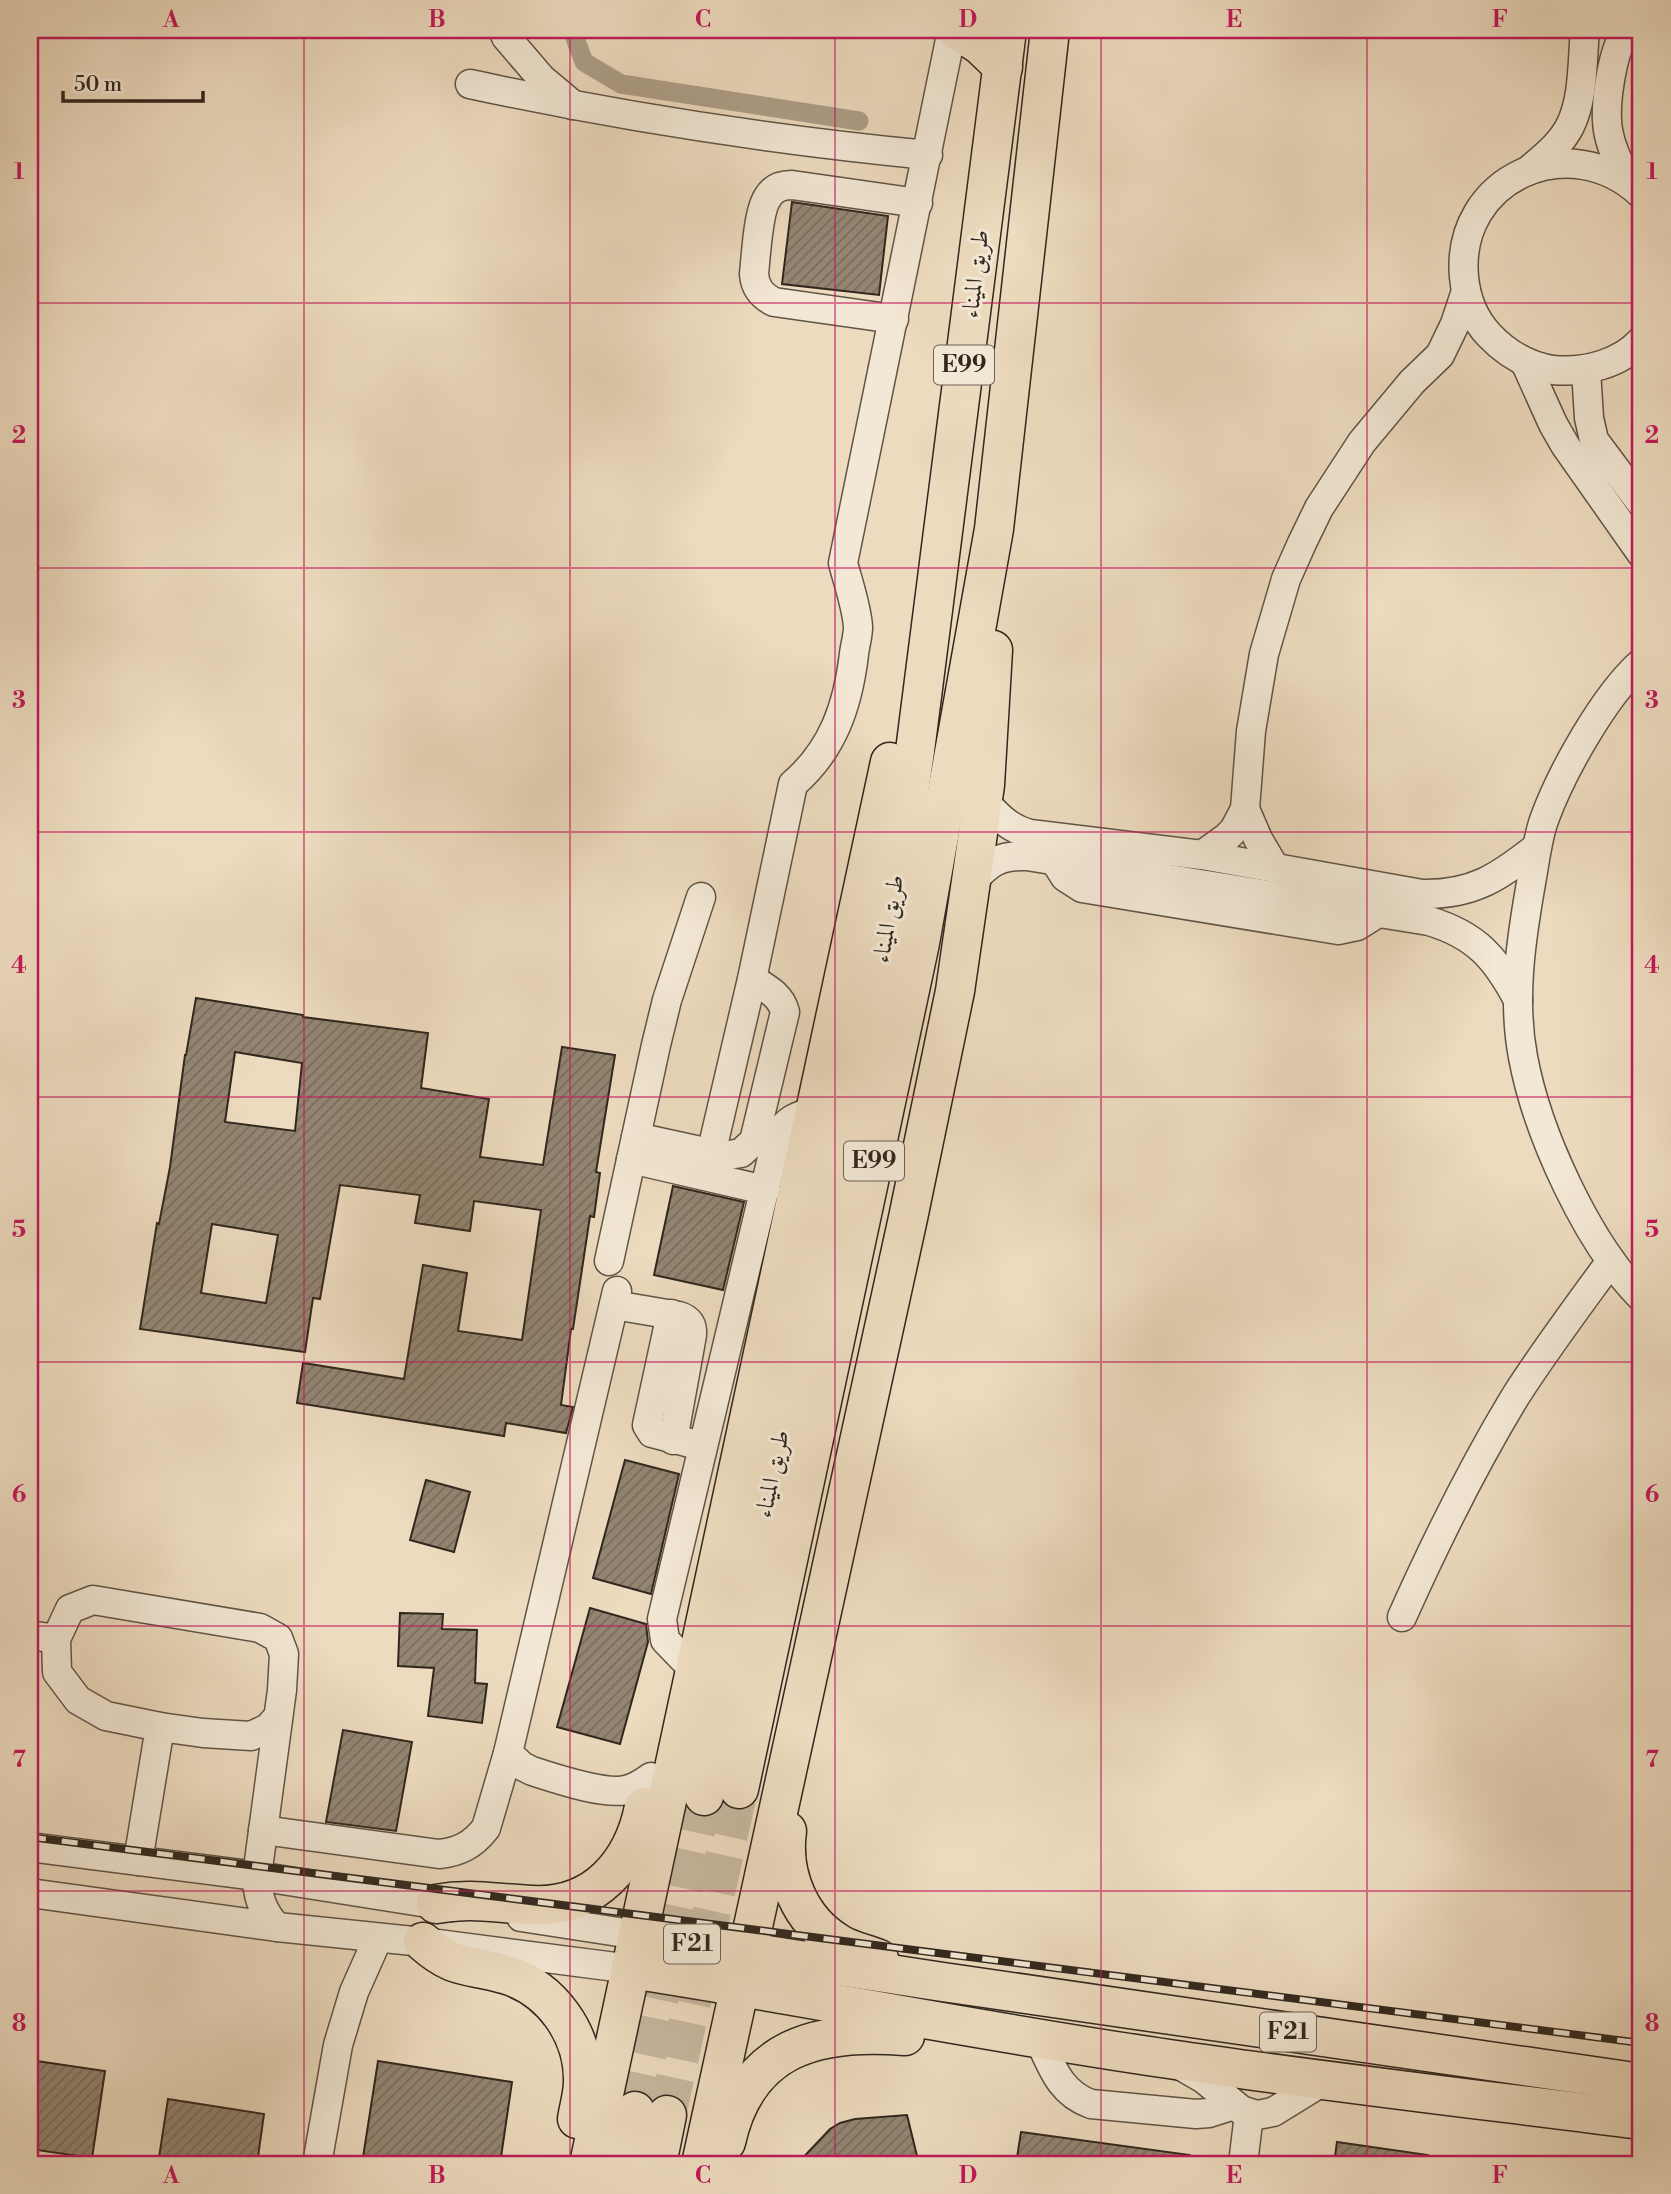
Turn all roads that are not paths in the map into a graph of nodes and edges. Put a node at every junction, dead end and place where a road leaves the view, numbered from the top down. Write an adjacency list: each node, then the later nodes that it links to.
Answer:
1 (503, 30): 9 (street)
2 (955, 30): 7 (highway); 10 (street)
3 (1007, 30): 7 (highway, طريق الميناء / E99)
4 (1050, 30): 22 (highway, طريق الميناء / E99)
5 (1585, 30): 11 (street)
6 (1627, 30): 12 (street)
7 (1003, 67): 25 (highway, طريق الميناء / E99)
8 (470, 84): 9 (street)
9 (575, 106): 10 (street)
10 (928, 155): 13 (street)
11 (1528, 170): 12 (street); 14 (street)
12 (1635, 187)
13 (918, 203): 15 (street); 15 (street)
14 (1465, 291): 17 (street); 18 (street)
15 (894, 319): 33 (street)
16 (1641, 341): 20 (street)
17 (1500, 346): 18 (street); 19 (street)
18 (1440, 355): 27 (street)
19 (1525, 362): 20 (street); 23 (street)
20 (1586, 370): 21 (street)
21 (1641, 503)
22 (994, 529): 25 (highway, طريق الميناء / E99); 26 (highway)
23 (1641, 553)
24 (1640, 660): 28 (street)
25 (925, 662): 35 (highway)
26 (983, 800): 29 (street); 31 (highway)
27 (1245, 809): 29 (street); 30 (street)
28 (1537, 847): 30 (street); 34 (street)
29 (1202, 855): 30 (street)
30 (1275, 868)
31 (972, 882): 34 (street); 49 (highway)
32 (701, 897): 36 (street)
33 (752, 979): 37 (street); 37 (street)
34 (1518, 999): 40 (street)
35 (815, 1112): 38 (street); 45 (highway)
36 (634, 1148): 37 (street); 38 (street); 39 (street)
37 (711, 1154)
38 (765, 1191): 42 (street)
39 (609, 1261)
40 (1611, 1261): 41 (street); 43 (street)
41 (1641, 1297)
42 (703, 1446): 45 (street); 50 (street)
43 (1402, 1617)
44 (43, 1637): 47 (street); 48 (street)
45 (695, 1671): 46 (highway)
46 (685, 1714): 51 (highway); 62 (highway)
47 (278, 1717): 48 (street); 52 (street)
48 (160, 1727): 54 (street)
49 (796, 1731): 63 (highway); 64 (highway)
50 (508, 1753): 51 (street); 52 (street)
51 (651, 1777): 57 (highway)
52 (263, 1830): 55 (street)
53 (30, 1847): 54 (street)
54 (148, 1862): 55 (street); 58 (street)
55 (257, 1877): 57 (street); 59 (street)
56 (30, 1893): 58 (street)
57 (436, 1904): 62 (street)
58 (144, 1909): 59 (street)
59 (277, 1927): 60 (street)
60 (378, 1938): 61 (street); 72 (street)
61 (423, 1942): 62 (street); 73 (highway)
62 (634, 1952): 63 (highway, F21); 74 (highway)
63 (744, 1969): 64 (highway, F21); 65 (highway, F21); 77 (highway)
64 (936, 1981): 69 (highway, F21)
65 (978, 2030): 66 (highway, F21); 78 (highway)
66 (1039, 2039): 67 (highway, F21); 70 (street)
67 (1170, 2060): 68 (highway, F21); 70 (street)
68 (1325, 2080): 70 (street); 71 (highway, F21)
69 (1641, 2082)
70 (1242, 2109): 79 (street)
71 (1641, 2120)
72 (317, 2164)
73 (569, 2164)
74 (589, 2164)
75 (623, 2164): 76 (highway)
76 (657, 2164)
77 (701, 2164)
78 (720, 2164)
79 (1243, 2164)

